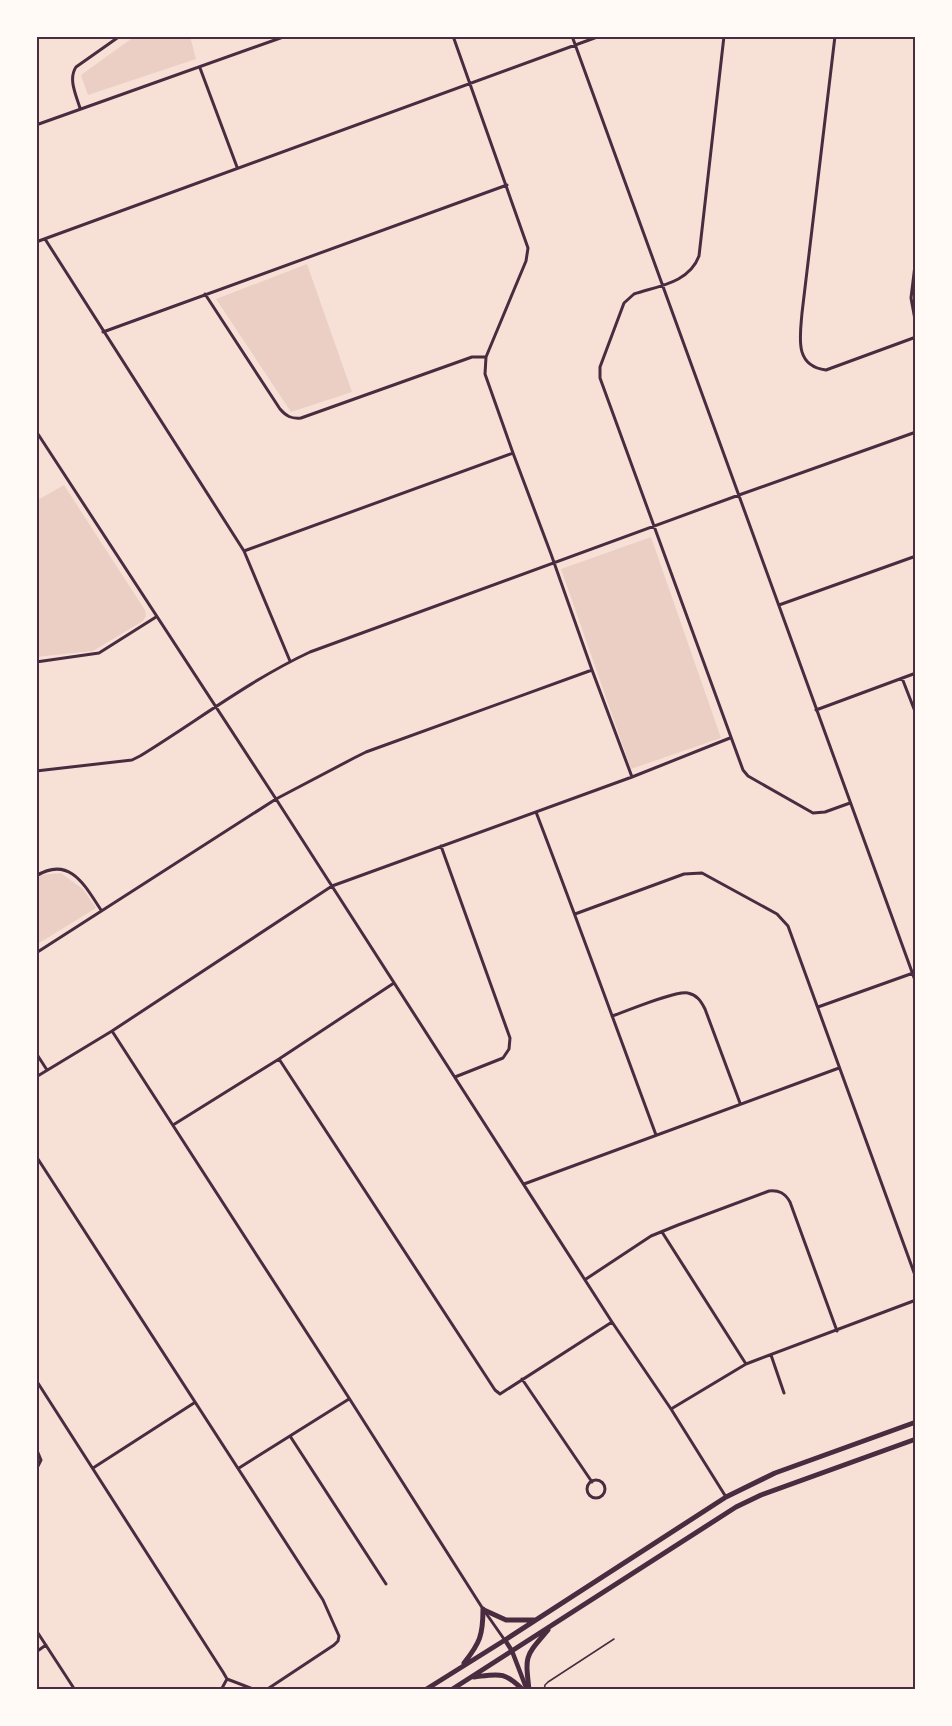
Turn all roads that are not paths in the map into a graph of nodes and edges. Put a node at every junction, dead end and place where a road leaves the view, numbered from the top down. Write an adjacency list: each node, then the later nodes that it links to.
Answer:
1 (120, 36): 11 (street)
2 (286, 36): 9 (street)
3 (453, 36): 10 (street)
4 (572, 36): 8 (street)
5 (600, 36): 8 (street)
6 (724, 36): 18 (street)
7 (835, 36): 22 (street)
8 (576, 45): 10 (street); 18 (street)
9 (200, 68): 11 (street); 13 (street)
10 (470, 84): 13 (street); 14 (street)
11 (81, 108): 12 (street)
12 (36, 125)
13 (237, 168): 15 (street)
14 (507, 185): 19 (street); 23 (street)
15 (45, 239): 16 (street); 21 (street)
16 (36, 242)
17 (916, 257): 20 (street)
18 (662, 284): 27 (street); 28 (street)
19 (205, 294): 21 (street); 23 (street)
20 (916, 325)
21 (104, 332): 29 (street)
22 (916, 338)
23 (486, 357): 26 (street)
24 (36, 430): 33 (street)
25 (916, 432): 27 (street)
26 (513, 453): 29 (street); 31 (street)
27 (739, 495): 28 (street); 32 (street)
28 (655, 526): 31 (street); 42 (street)
29 (244, 551): 34 (street)
30 (916, 556): 32 (street)
31 (555, 563): 34 (street); 36 (street)
32 (779, 606): 40 (street)
33 (156, 617): 35 (street); 39 (street)
34 (290, 661): 39 (street)
35 (36, 662)
36 (592, 670): 44 (street); 45 (street)
37 (916, 673): 38 (street)
38 (902, 678): 40 (street); 41 (street)
39 (215, 707): 43 (street); 45 (street)
40 (816, 710): 46 (street)
41 (916, 714)
42 (730, 738): 44 (street); 46 (street)
43 (36, 771)
44 (632, 777): 47 (street)
45 (276, 799): 50 (street); 51 (street)
46 (850, 803): 54 (street)
47 (536, 812): 48 (street); 52 (street)
48 (441, 846): 50 (street); 65 (street)
49 (36, 876): 51 (street)
50 (332, 886): 55 (street); 59 (street)
51 (101, 910): 53 (street)
52 (575, 914): 57 (street); 58 (street)
53 (36, 953)
54 (914, 973): 56 (street); 57 (street)
55 (394, 983): 61 (street); 65 (street)
56 (916, 983)
57 (818, 1007): 62 (street)
58 (611, 1016): 66 (street); 68 (street)
59 (112, 1031): 63 (street); 67 (street)
60 (36, 1053): 63 (street)
61 (279, 1059): 67 (street); 79 (street)
62 (839, 1068): 66 (street); 72 (street)
63 (47, 1070): 64 (street)
64 (36, 1077)
65 (455, 1077): 70 (street)
66 (740, 1103): 68 (street)
67 (173, 1125): 82 (street)
68 (656, 1135): 70 (street)
69 (36, 1156): 83 (street)
70 (524, 1184): 73 (street)
71 (662, 1232): 73 (street); 76 (street); 78 (street)
72 (916, 1278)
73 (585, 1279): 75 (street)
74 (916, 1300): 76 (street)
75 (612, 1322): 79 (street); 84 (street)
76 (837, 1331): 77 (street)
77 (771, 1355): 78 (street); 81 (street)
78 (746, 1364): 84 (street)
79 (522, 1379): 92 (street)
80 (36, 1380): 89 (street)
81 (784, 1393)
82 (349, 1398): 86 (street); 95 (street)
83 (194, 1403): 89 (street); 90 (street)
84 (671, 1409): 93 (street)
85 (916, 1422): 93 (main road)
86 (290, 1436): 90 (street); 94 (street)
87 (916, 1439): 97 (main road)
88 (36, 1448): 91 (street)
89 (93, 1468): 106 (street)
90 (238, 1468): 110 (street)
91 (36, 1470)
92 (592, 1482): 92 (street)
93 (726, 1497): 96 (main road)
94 (386, 1584)
95 (484, 1610): 96 (main road); 100 (street); 104 (main road)
96 (535, 1620): 100 (main road)
97 (553, 1624): 102 (main road); 113 (main road)
98 (36, 1630): 101 (street)
99 (614, 1639): 114 (lane)
100 (505, 1640): 102 (street); 104 (main road)
101 (46, 1645): 103 (street); 107 (street)
102 (512, 1651): 105 (main road); 113 (street)
103 (36, 1652)
104 (461, 1667): 111 (main road)
105 (470, 1677): 112 (main road); 113 (main road)
106 (227, 1679): 108 (street); 109 (street)
107 (75, 1690)
108 (221, 1690)
109 (256, 1690)
110 (266, 1690)
111 (425, 1690)
112 (451, 1690)
113 (526, 1690)
114 (544, 1690)

